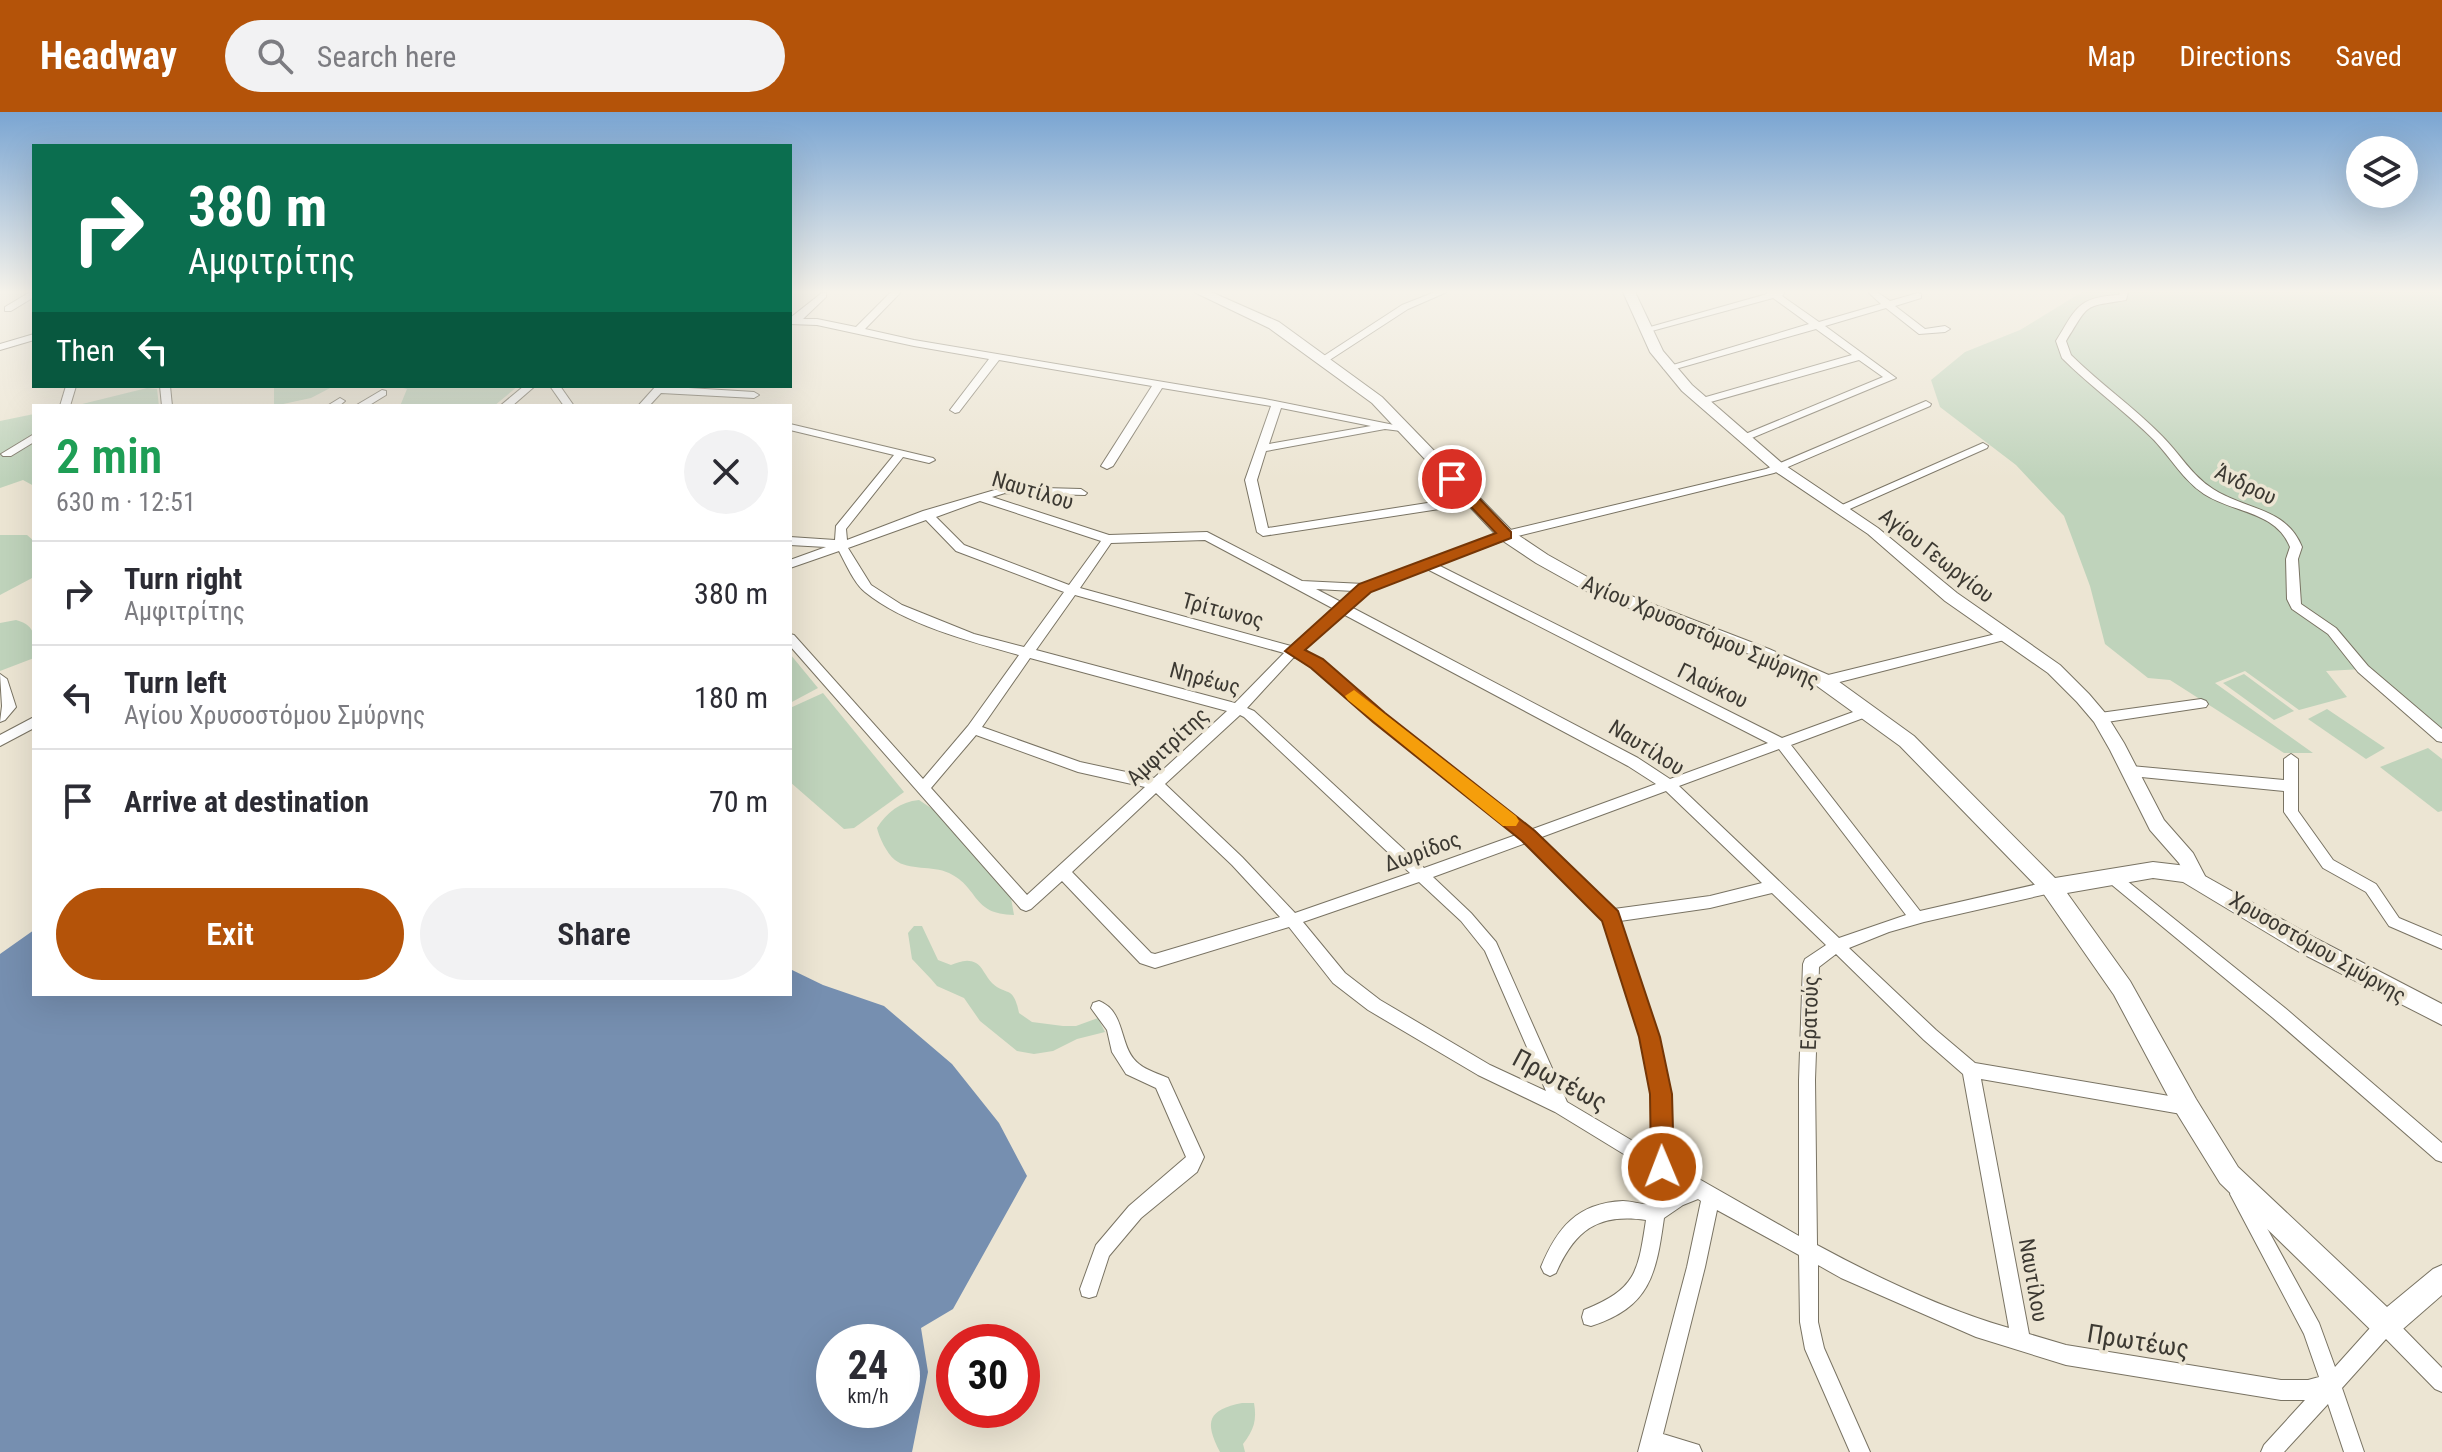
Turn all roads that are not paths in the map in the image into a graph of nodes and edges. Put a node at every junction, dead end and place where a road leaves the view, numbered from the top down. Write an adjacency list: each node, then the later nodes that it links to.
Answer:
1 (983, 355): 8 (street)
2 (1313, 355): 9 (main road, Αγίου Χρυσοστόμου Σμύρνης)
3 (1331, 355): 9 (street)
4 (1659, 355): 10 (street, Αγίου Γεωργίου)
5 (1712, 355): 10 (street)
6 (2066, 355): 64 (street, Άνδρου)
7 (1860, 356): 16 (street); 26 (street)
8 (996, 357): 11 (street); 22 (street)
9 (1321, 361): 25 (main road, Αγίου Χρυσοστόμου Σμύρνης)
10 (1668, 368): 16 (street, Αγίου Γεωργίου)
11 (1158, 385): 21 (street); 33 (street)
12 (528, 388): 18 (street)
13 (660, 388): 15 (street); 19 (street)
14 (382, 393): 17 (street)
15 (754, 396)
16 (1703, 401): 26 (street, Αγίου Γεωργίου)
17 (363, 404)
18 (508, 404)
19 (645, 404)
20 (1926, 404): 34 (street, Αμφιτρίτης)
21 (1277, 405): 24 (street); 29 (street)
22 (955, 410)
23 (792, 427): 30 (street)
24 (1385, 427): 25 (street); 29 (street)
25 (1405, 430): 37 (main road, Αγίου Χρυσοστόμου Σμύρνης)
26 (1747, 437): 34 (street, Αγίου Γεωργίου)
27 (32, 438): 31 (street)
28 (1983, 446): 38 (street)
29 (1261, 449): 37 (street)
30 (901, 453): 32 (street); 43 (street)
31 (7, 454)
32 (929, 460)
33 (1107, 466)
34 (1778, 467): 38 (street, Αγίου Γεωργίου); 40 (street, Αμφιτρίτης)
35 (1081, 493): 36 (street)
36 (975, 498): 39 (street); 41 (street, Ναυτίλου)
37 (1472, 500): 40 (main road, Αγίου Χρυσοστόμου Σμύρνης)
38 (1839, 509): 50 (street, Αγίου Γεωργίου)
39 (927, 514): 43 (street); 48 (street, Τρίτωνος)
40 (1506, 535): 45 (street, Αμφιτρίτης); 55 (main road, Αγίου Χρυσοστόμου Σμύρνης)
41 (1108, 539): 46 (street, Ναυτίλου); 48 (street)
42 (792, 541): 43 (street)
43 (841, 545): 44 (street); 53 (street, Νηρέως)
44 (792, 563)
45 (1428, 565): 47 (street, Αμφιτρίτης); 65 (street, Γλαύκου)
46 (1298, 583): 47 (street); 49 (street, Ναυτίλου)
47 (1365, 588): 49 (street, Αμφιτρίτης)
48 (1072, 590): 52 (street, Τρίτωνος); 53 (street)
49 (1346, 607): 52 (street, Αμφιτρίτης); 69 (street, Ναυτίλου)
50 (2008, 635): 55 (street); 60 (street, Αγίου Γεωργίου)
51 (792, 640): 71 (street)
52 (1293, 651): 57 (street, Αμφιτρίτης); 72 (street, Τρίτωνος)
53 (1028, 652): 57 (street, Νηρέως); 62 (street)
54 (0, 679): 59 (street)
55 (1824, 681): 58 (main road, Αγίου Χρυσοστόμου Σμύρνης)
56 (2201, 704): 60 (street)
57 (1238, 709): 68 (street, Αμφιτρίτης); 74 (street, Νηρέως)
58 (1869, 711): 65 (street, Δωρίδος); 78 (main road, Αγίου Χρυσοστόμου Σμύρνης)
59 (0, 717)
60 (2100, 718): 67 (street, Αγίου Γεωργίου)
61 (32, 723): 63 (street)
62 (973, 729): 68 (street); 71 (street)
63 (3, 736)
64 (2442, 737)
65 (1783, 744): 69 (street, Δωρίδος); 80 (street, Γλαύκου)
66 (2291, 759): 70 (street)
67 (2131, 771): 70 (street); 76 (street, Αγίου Γεωργίου)
68 (1156, 784): 73 (street, Αμφιτρίτης); 81 (street, Πρωτέως)
69 (1670, 786): 72 (street, Δωρίδος); 77 (street, Ναυτίλου)
70 (2290, 786): 82 (street)
71 (922, 789): 73 (street, Αμφιτρίτης)
72 (1528, 836): 74 (street, Δωρίδος); 79 (street, Τρίτωνος)
73 (1062, 871): 81 (street, Δωρίδος)
74 (1420, 876): 81 (street, Δωρίδος); 87 (street, Νηρέως)
75 (2111, 876): 76 (main road); 78 (main road); 89 (street)
76 (2195, 876): 85 (main road, Χρυσοστόμου Σμύρνης)
77 (1775, 886): 79 (street); 83 (street, Ναυτίλου)
78 (2051, 887): 80 (street); 88 (main road, Αγίου Χρυσοστόμου Σμύρνης)
79 (1611, 916): 90 (street, Τρίτωνος)
80 (1918, 919): 83 (street)
81 (1292, 920): 87 (street, Πρωτέως)
82 (2442, 943)
83 (1836, 944): 86 (street, Ναυτίλου); 94 (street, Ερατούς)
84 (1099, 1008): 97 (street)
85 (2442, 1015)
86 (1971, 1070): 88 (street); 100 (street, Ναυτίλου)
87 (1561, 1107): 90 (street, Πρωτέως)
88 (2187, 1107): 91 (main road, Αγίου Χρυσοστόμου Σμύρνης)
89 (2442, 1154)
90 (1662, 1167): 92 (street, Πρωτέως)
91 (2229, 1175): 99 (main road, Αγίου Χρυσοστόμου Σμύρνης); 102 (street)
92 (1705, 1193): 93 (street); 94 (street, Πρωτέως); 103 (street)
93 (1656, 1213): 95 (street); 98 (street)
94 (1808, 1249): 100 (street, Πρωτέως); 105 (street, Ερατούς)
95 (1550, 1267)
96 (2442, 1278): 99 (main road)
97 (1089, 1289)
98 (1591, 1317)
99 (2386, 1325): 101 (street); 102 (street)
100 (2021, 1342): 102 (street, Πρωτέως)
101 (2442, 1382)
102 (2330, 1384): 106 (street); 107 (street)
103 (1650, 1447): 104 (street)
104 (1692, 1452)
105 (1860, 1452)
106 (2271, 1452)
107 (2354, 1452)

